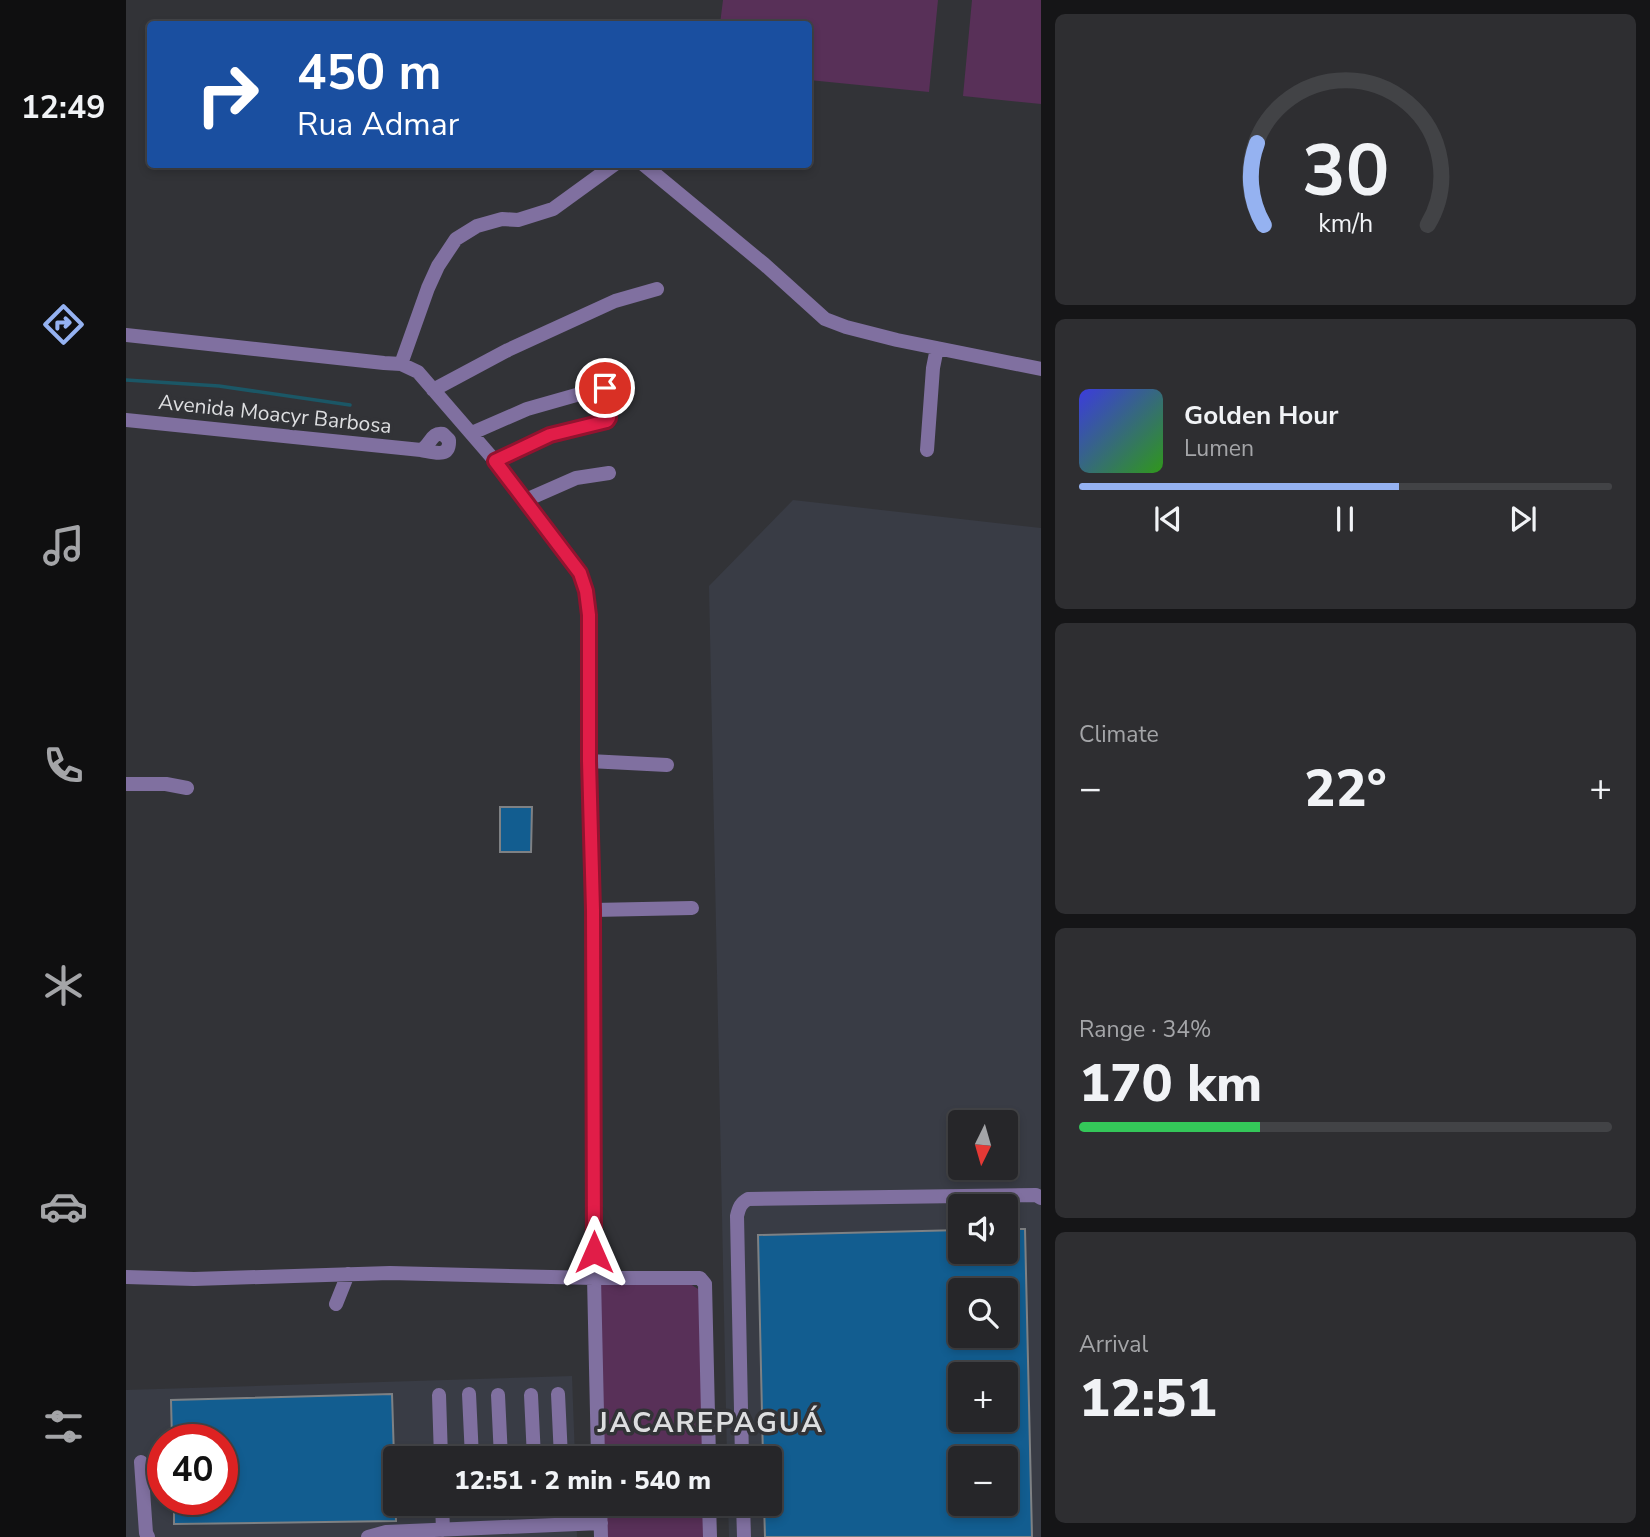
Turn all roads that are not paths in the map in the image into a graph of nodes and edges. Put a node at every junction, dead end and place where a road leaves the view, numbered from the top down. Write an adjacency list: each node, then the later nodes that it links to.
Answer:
1 (609, 168): 6 (street)
2 (648, 168): 5 (street)
3 (657, 289): 8 (street)
4 (126, 335): 6 (street)
5 (937, 348): 7 (street); 12 (street)
6 (401, 364): 8 (street)
7 (1041, 369)
8 (433, 390): 10 (street)
9 (126, 420): 11 (street, Avenida Moacyr Barbosa)
10 (472, 433): 13 (street); 13 (street)
11 (421, 450)
12 (927, 450)
13 (495, 461): 15 (street)
14 (609, 473): 15 (street)
15 (526, 500): 16 (street)
16 (589, 761): 17 (street); 21 (street)
17 (667, 765)
18 (126, 784): 19 (street)
19 (187, 788)
20 (692, 908): 21 (street)
21 (593, 910): 25 (street)
22 (1041, 1198): 39 (street)
23 (348, 1274): 24 (street); 25 (street); 26 (street)
24 (126, 1277)
25 (594, 1278): 37 (street); 38 (street)
26 (336, 1304)
27 (469, 1394): 33 (street)
28 (558, 1394): 36 (street)
29 (439, 1395): 32 (street)
30 (498, 1395): 34 (street)
31 (531, 1395): 35 (street)
32 (441, 1446)
33 (471, 1446)
34 (500, 1446)
35 (533, 1446)
36 (560, 1446)
37 (598, 1446)
38 (709, 1446)
39 (742, 1446)
40 (141, 1462): 46 (street)
41 (442, 1516): 44 (street)
42 (709, 1516): 48 (street)
43 (743, 1516): 49 (street)
44 (443, 1530): 45 (street); 47 (street)
45 (601, 1530)
46 (148, 1537)
47 (368, 1537)
48 (710, 1537)
49 (744, 1537)

